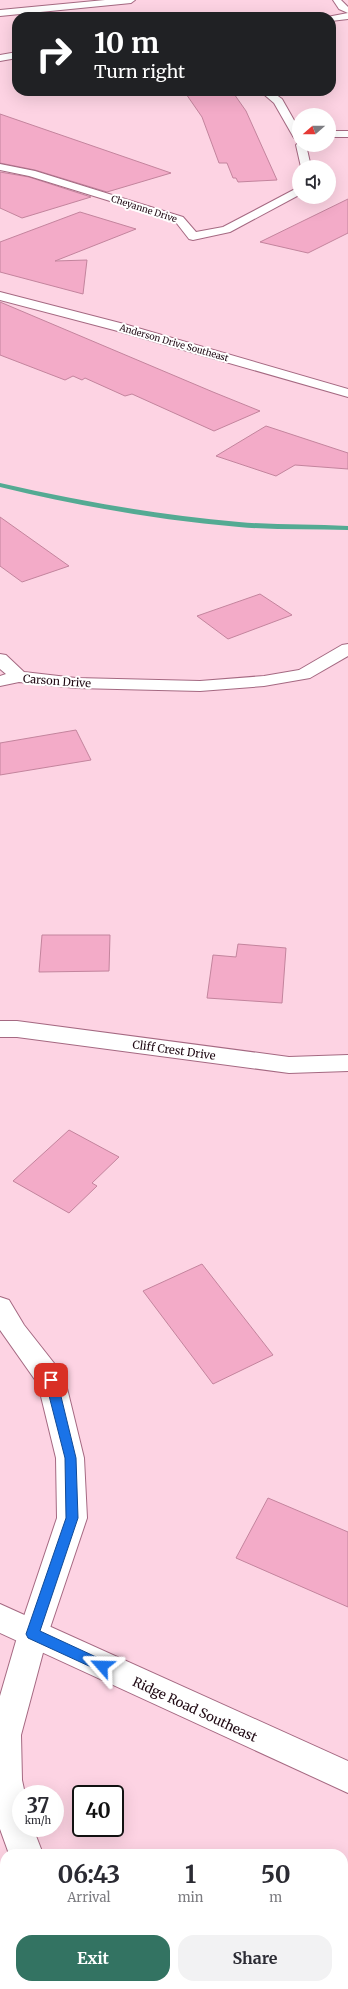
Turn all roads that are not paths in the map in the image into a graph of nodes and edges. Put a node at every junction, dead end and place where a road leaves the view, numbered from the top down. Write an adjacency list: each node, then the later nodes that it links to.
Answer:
1 (127, 0): 2 (street); 5 (street)
2 (131, 0)
3 (337, 0): 4 (street)
4 (348, 10)
5 (0, 13)
6 (348, 16): 7 (street)
7 (336, 17)
8 (12, 56): 9 (street)
9 (0, 58)
10 (272, 96): 11 (street)
11 (292, 125)
12 (336, 134): 13 (street)
13 (348, 134)
14 (0, 167): 15 (street, Cheyanne Drive)
15 (292, 194)
16 (0, 296): 17 (street, Anderson Drive Southeast)
17 (348, 393)
18 (348, 649): 20 (street, Carson Drive)
19 (0, 659): 20 (street)
20 (19, 677): 21 (street, Carson Drive)
21 (0, 681)
22 (0, 1029): 23 (street, Cliff Crest Drive)
23 (348, 1063)
24 (0, 1306): 26 (street)
25 (0, 1618): 26 (street, Ridge Road Southeast)
26 (33, 1634): 27 (street, Ridge Road Southeast); 28 (street)
27 (348, 1777)
28 (24, 1849)

